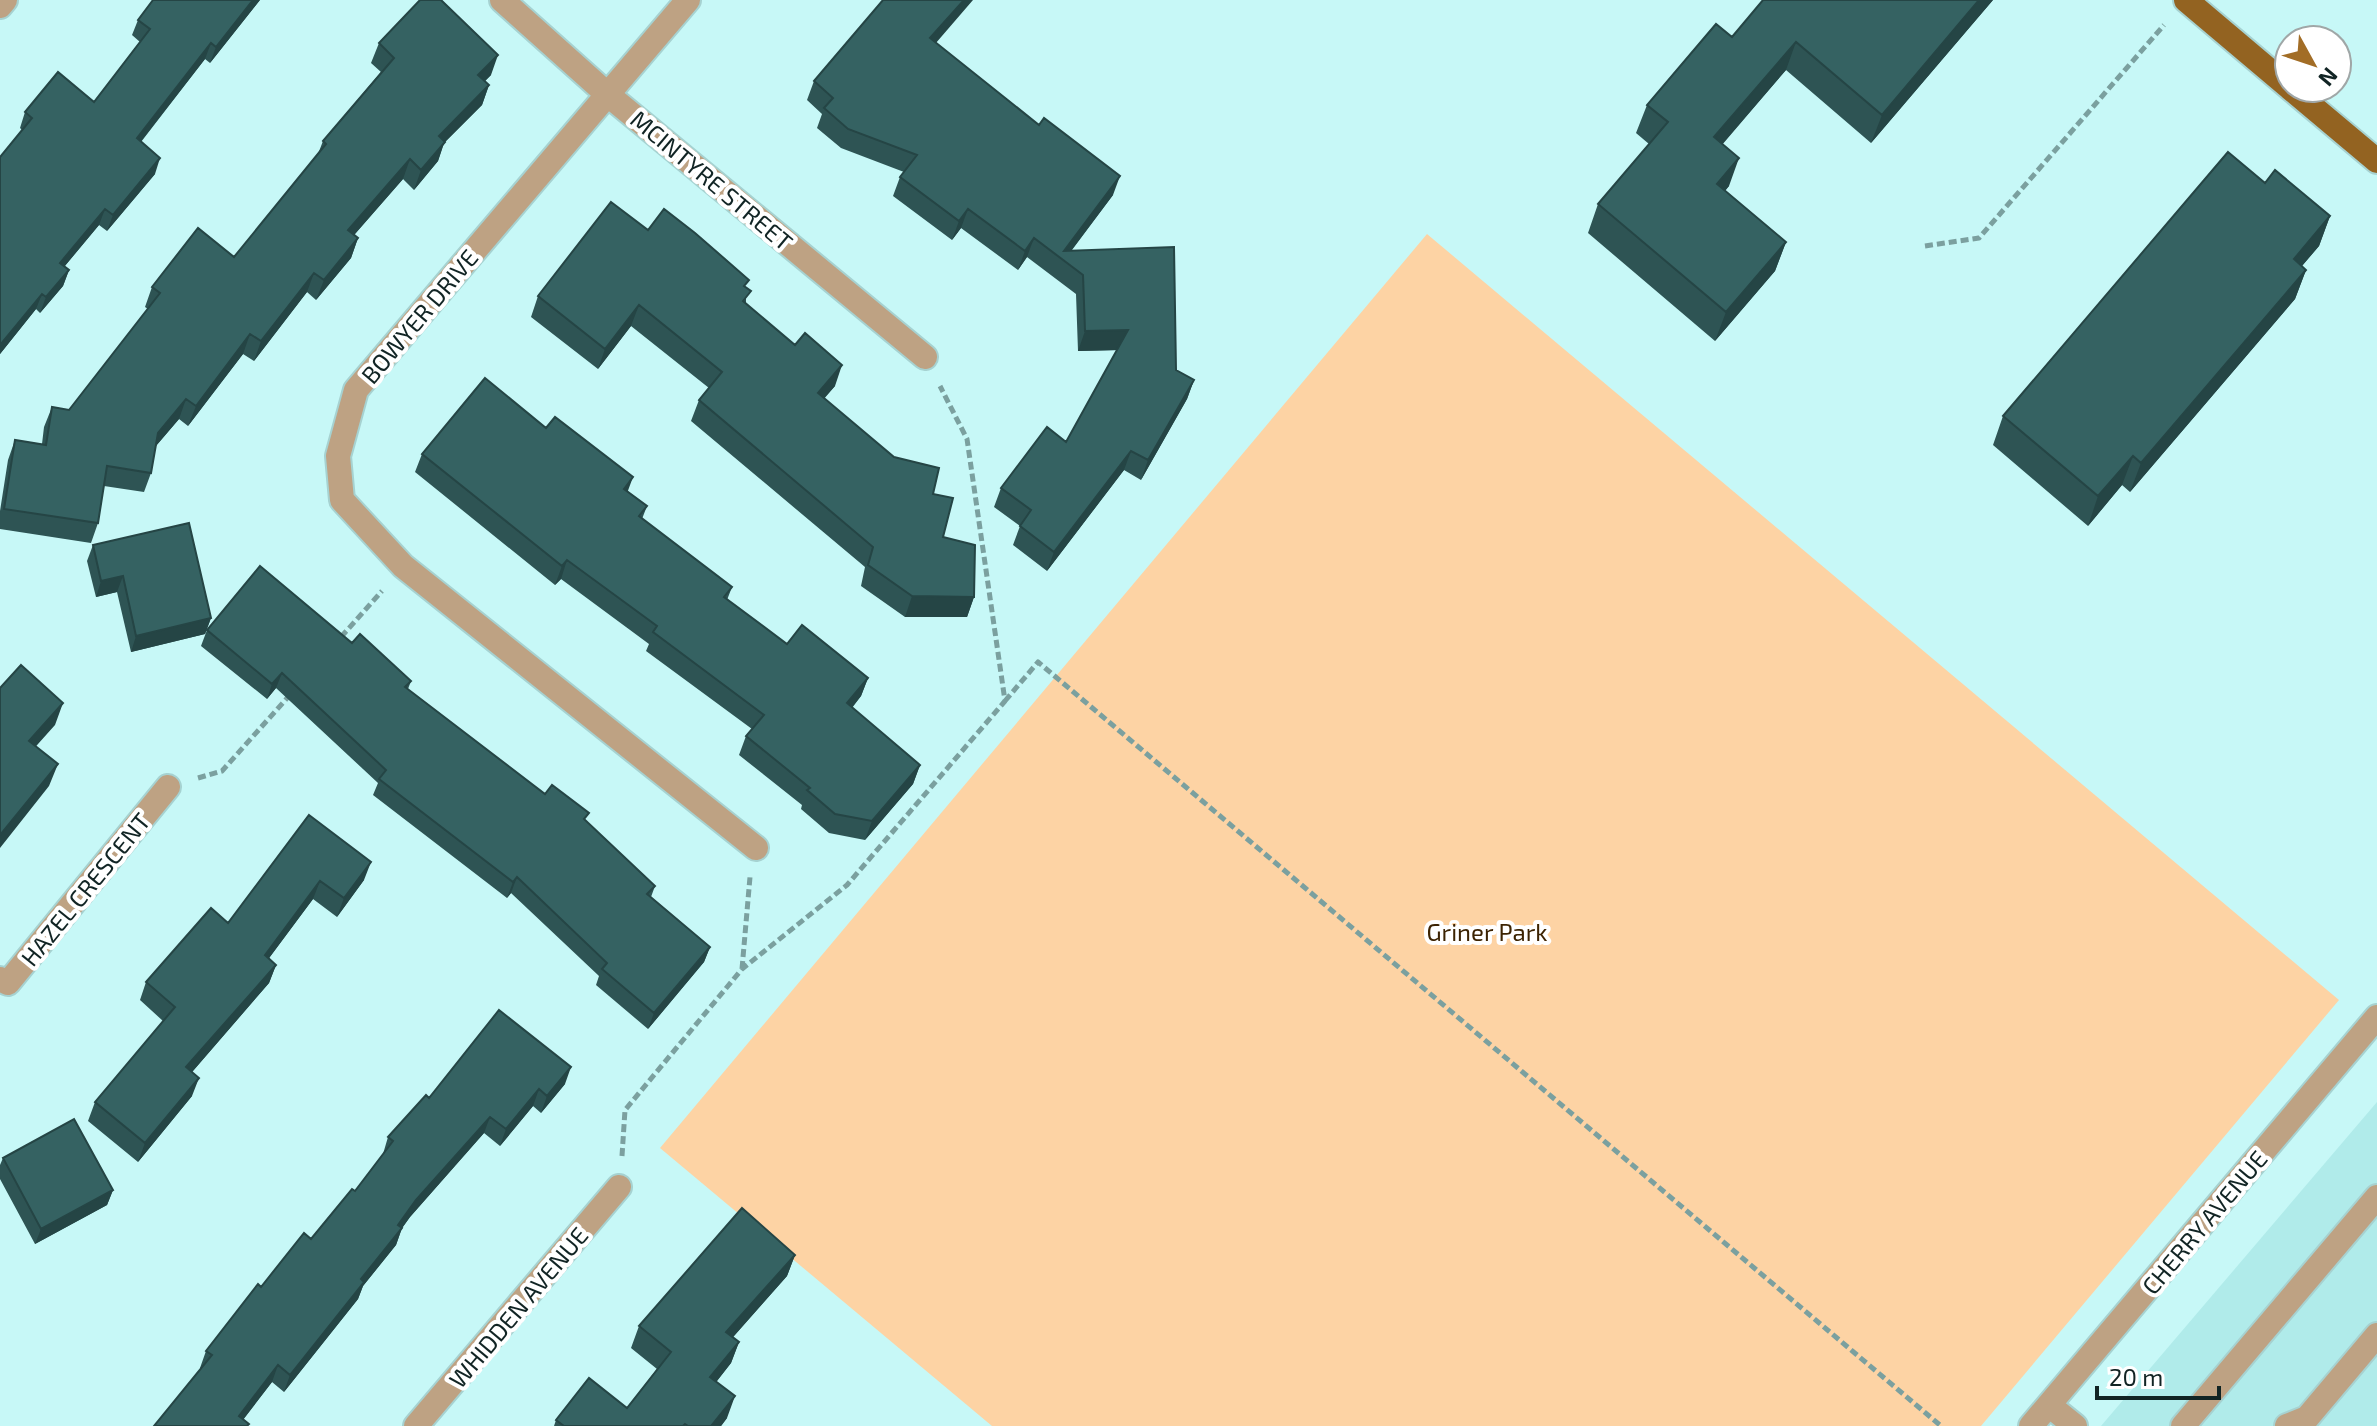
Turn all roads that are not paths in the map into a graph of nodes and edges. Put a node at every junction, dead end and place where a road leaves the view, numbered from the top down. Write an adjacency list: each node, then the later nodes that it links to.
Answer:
1 (5, 0): 5 (street)
2 (502, 0): 7 (street, MCINTYRE STREET)
3 (688, 0): 7 (street, BOWYER DRIVE)
4 (2186, 0): 6 (main road)
5 (0, 6)
6 (2273, 74)
7 (607, 94): 10 (street, MCINTYRE STREET); 12 (street, BOWYER DRIVE)
8 (2309, 104): 9 (main road)
9 (2377, 161)
10 (925, 357)
11 (168, 787): 13 (street, HAZEL CRESCENT)
12 (756, 848)
13 (0, 979)
14 (2377, 1017): 18 (street, CHERRY AVENUE)
15 (619, 1187): 19 (street, WHIDDEN AVENUE)
16 (2377, 1197): 22 (street)
17 (2377, 1335): 23 (street)
18 (2049, 1405): 20 (street, CHERRY AVENUE); 21 (street)
19 (416, 1426)
20 (2031, 1426)
21 (2075, 1426)
22 (2183, 1426)
23 (2287, 1426)

